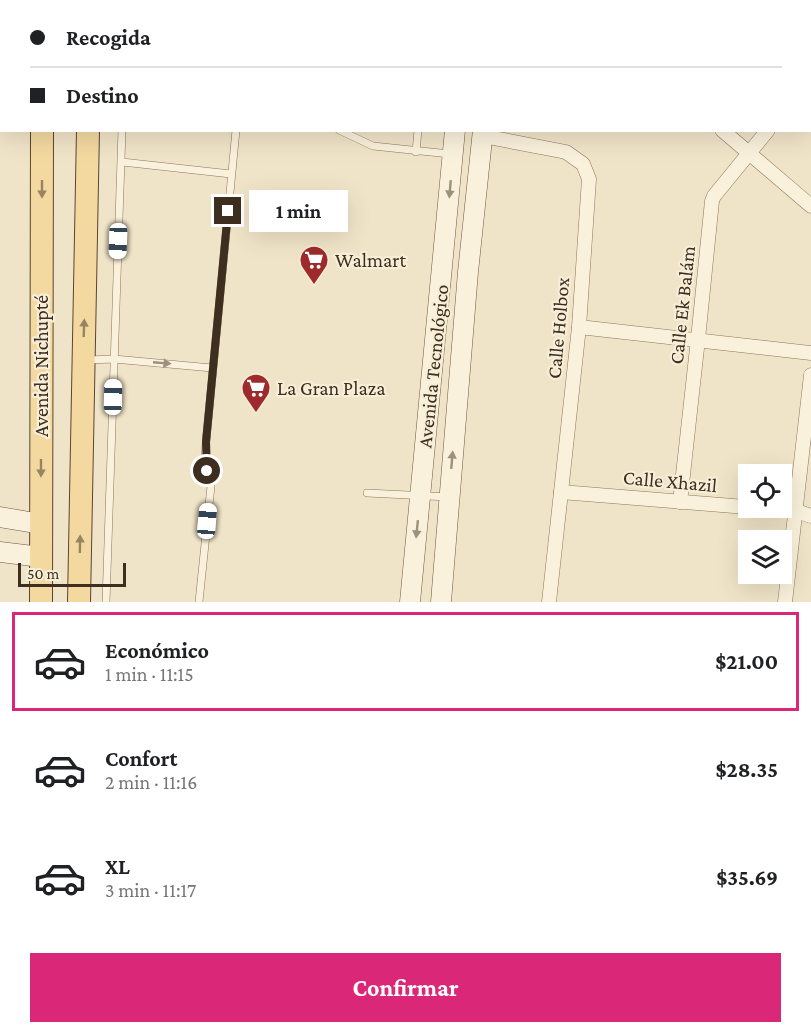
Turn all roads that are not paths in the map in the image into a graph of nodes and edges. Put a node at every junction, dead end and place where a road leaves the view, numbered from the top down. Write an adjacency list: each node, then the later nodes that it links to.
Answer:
1 (42, 132): 35 (main road, Avenida Nichupté, one-way to 35)
2 (88, 132): 23 (main road, Avenida Nichupté, one-way to 2)
3 (122, 132): 14 (lane)
4 (236, 132): 15 (lane)
5 (343, 132): 11 (lane)
6 (418, 132): 11 (lane)
7 (455, 132): 13 (street, Avenida Tecnológico)
8 (724, 132): 12 (street)
9 (766, 132): 12 (street, Calle Ek Balám)
10 (483, 133): 18 (street, Avenida Tecnológico); 19 (street, Calle Holbox)
11 (416, 152): 13 (lane)
12 (750, 154): 16 (street); 20 (street, Calle Ek Balám)
13 (453, 155): 17 (street, Avenida Tecnológico, one-way to 17)
14 (122, 162): 15 (lane); 22 (lane)
15 (231, 174): 24 (lane)
16 (811, 206)
17 (442, 270): 18 (street); 29 (street, Avenida Tecnológico)
18 (468, 272): 30 (street, Avenida Tecnológico, one-way to 18)
19 (579, 327): 20 (street); 27 (street, Calle Holbox)
20 (698, 339): 21 (street); 31 (street, Calle Ek Balám)
21 (811, 353)
22 (114, 359): 23 (lane); 24 (lane, one-way to 24); 40 (lane)
23 (83, 360): 39 (main road, Avenida Nichupté, one-way to 23)
24 (212, 368): 41 (lane)
25 (811, 375): 26 (street)
26 (809, 404): 32 (street)
27 (561, 492): 31 (street, Calle Xhazil); 44 (street, Calle Holbox)
28 (367, 493): 29 (lane)
29 (420, 496): 30 (lane); 42 (street, Avenida Tecnológico, one-way to 42)
30 (449, 497): 43 (street, Avenida Tecnológico)
31 (680, 502): 32 (street, Calle Xhazil)
32 (796, 512): 33 (street, Calle Xhazil); 45 (street)
33 (811, 516)
34 (0, 517): 35 (street)
35 (41, 524): 37 (main road, Avenida Nichupté)
36 (0, 552): 37 (street)
37 (41, 557): 38 (main road, Avenida Nichupté)
38 (40, 602)
39 (80, 602)
40 (106, 602)
41 (199, 602)
42 (410, 602)
43 (441, 602)
44 (549, 602)
45 (785, 602)

